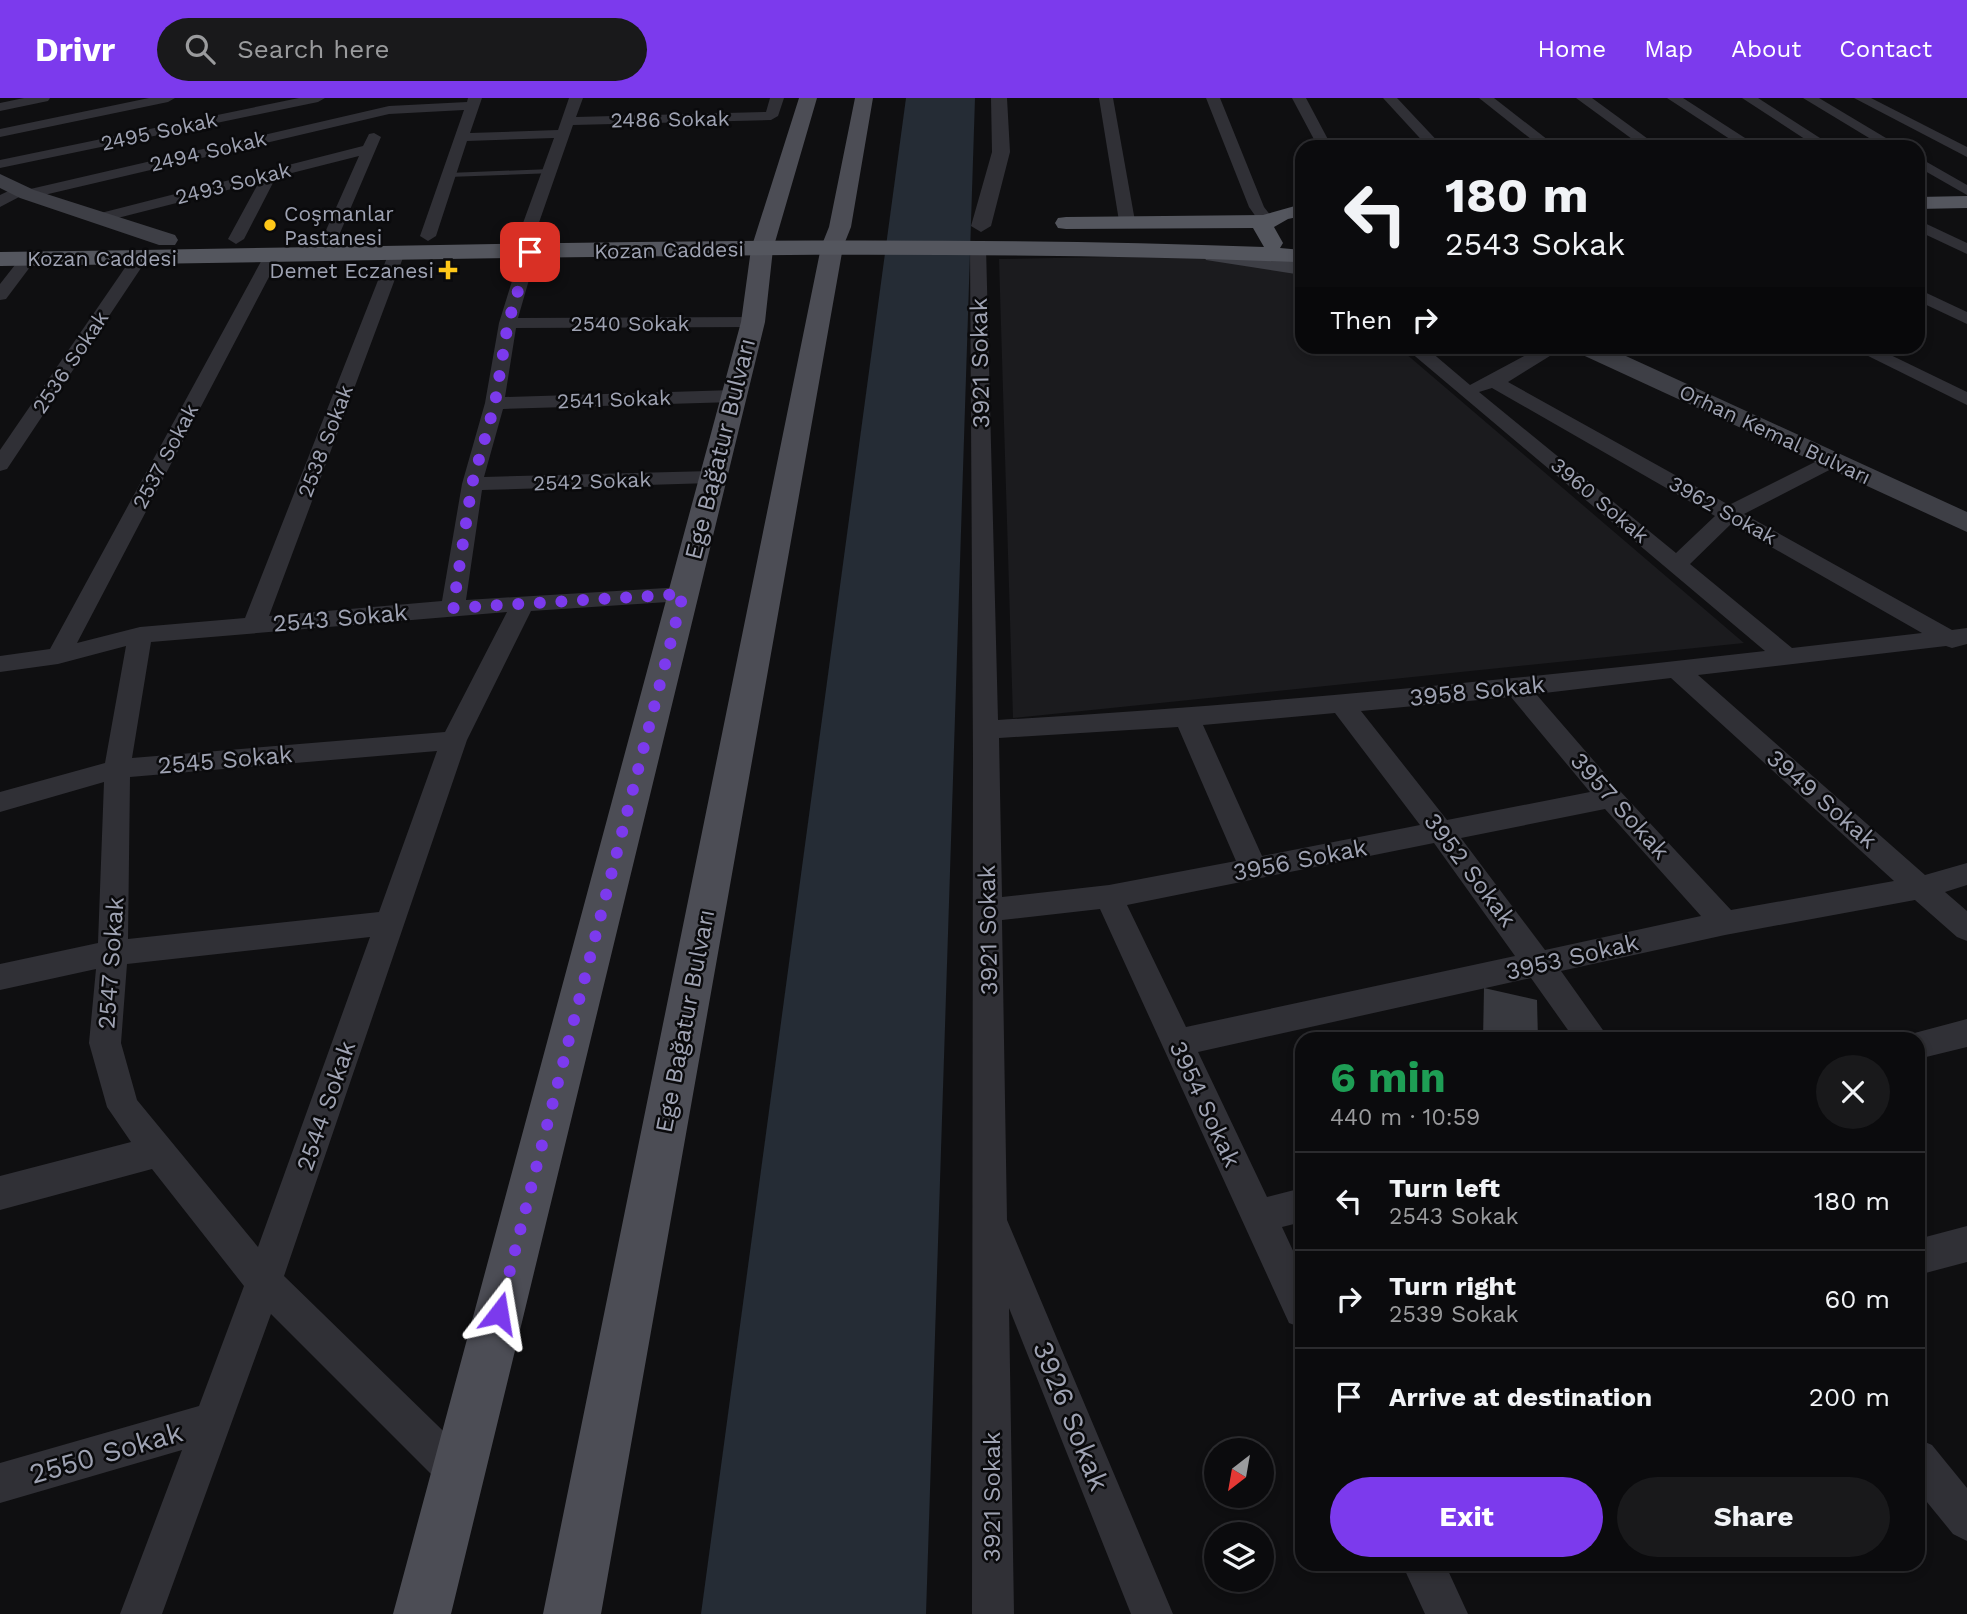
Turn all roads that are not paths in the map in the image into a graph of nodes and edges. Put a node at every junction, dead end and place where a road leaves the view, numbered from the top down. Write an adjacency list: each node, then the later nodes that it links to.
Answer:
1 (43, 98): 22 (street)
2 (167, 98): 25 (street)
3 (245, 98): 23 (street)
4 (318, 98): 23 (street, 2495 Sokak)
5 (576, 98): 24 (street)
6 (777, 98): 24 (street, 2486 Sokak)
7 (808, 98): 61 (main road, Ege Bağatur Bulvarı)
8 (864, 98): 59 (main road, Ege Bağatur Bulvarı)
9 (999, 98): 57 (street)
10 (1106, 98): 51 (street)
11 (1213, 98): 52 (street)
12 (1299, 98): 28 (street)
13 (1390, 98): 29 (street)
14 (1486, 98): 30 (street)
15 (1583, 98): 31 (street)
16 (1674, 98): 32 (street)
17 (1749, 98): 33 (street)
18 (1810, 98): 34 (street)
19 (1861, 98): 36 (street)
20 (474, 102): 21 (street, 2494 Sokak); 27 (street)
21 (392, 104): 26 (street, 2494 Sokak); 35 (street)
22 (0, 107)
23 (257, 110): 26 (street); 37 (street, 2495 Sokak)
24 (567, 127): 27 (street, 2486 Sokak); 39 (street)
25 (0, 133)
26 (280, 135): 42 (street, 2494 Sokak)
27 (460, 137): 41 (street)
28 (1321, 140)
29 (1429, 140)
30 (1541, 140)
31 (1642, 140)
32 (1741, 140)
33 (1816, 140)
34 (1882, 140)
35 (369, 149): 40 (street, 2493 Sokak); 58 (street)
36 (1967, 153)
37 (0, 164)
38 (1925, 165): 43 (street)
39 (551, 171): 41 (lane); 64 (street)
40 (270, 174): 50 (street, 2493 Sokak); 60 (street)
41 (448, 175): 56 (street)
42 (15, 188): 44 (street, 2494 Sokak); 50 (main road)
43 (1967, 191)
44 (0, 202)
45 (1967, 202): 46 (highway)
46 (1925, 203)
47 (1295, 212): 52 (highway)
48 (1967, 214): 49 (highway)
49 (1925, 215)
50 (97, 218): 62 (main road)
51 (1127, 221): 52 (highway); 53 (highway)
52 (1267, 221): 70 (highway)
53 (1047, 224)
54 (1007, 225): 57 (highway, Kozan Caddesi)
55 (1925, 228): 66 (street)
56 (428, 236): 58 (highway, Kozan Caddesi); 64 (highway, Kozan Caddesi)
57 (979, 236): 59 (highway, Kozan Caddesi); 65 (highway, Kozan Caddesi); 110 (street, 3921 Sokak)
58 (331, 237): 60 (highway, Kozan Caddesi)
59 (850, 237): 61 (highway, Kozan Caddesi); 148 (main road, Ege Bağatur Bulvarı)
60 (236, 239): 62 (highway, Kozan Caddesi)
61 (764, 239): 64 (highway, Kozan Caddesi); 77 (main road, Ege Bağatur Bulvarı)
62 (167, 240): 67 (highway)
63 (0, 243): 67 (highway, Kozan Caddesi)
64 (528, 243): 68 (highway, Kozan Caddesi); 78 (street)
65 (1164, 249): 73 (main road)
66 (1967, 249)
67 (139, 255): 69 (highway, Kozan Caddesi); 72 (highway, Kozan Caddesi); 90 (street, 2536 Sokak)
68 (396, 255): 69 (highway, Kozan Caddesi); 100 (street, 2538 Sokak)
69 (272, 256): 104 (street, 2537 Sokak)
70 (1295, 256)
71 (0, 259): 72 (highway, Kozan Caddesi)
72 (28, 259): 74 (street)
73 (1295, 259)
74 (0, 295)
75 (1925, 298): 76 (street)
76 (1967, 319)
77 (752, 322): 78 (street, 2540 Sokak); 86 (main road, Ege Bağatur Bulvarı)
78 (508, 323): 88 (street)
79 (1422, 354): 85 (street, 3960 Sokak)
80 (1543, 354): 84 (street)
81 (1601, 354): 89 (main road, Orhan Kemal Bulvarı)
82 (1628, 354): 93 (main road, Orhan Kemal Bulvarı)
83 (1873, 354): 87 (street)
84 (1494, 382): 85 (street); 94 (street, 3962 Sokak)
85 (1466, 390): 96 (street, 3960 Sokak)
86 (734, 396): 88 (street, 2541 Sokak); 91 (main road, Ege Bağatur Bulvarı)
87 (1967, 400)
88 (495, 403): 92 (street)
89 (1834, 460): 94 (street); 95 (main road, Orhan Kemal Bulvarı)
90 (0, 465)
91 (711, 477): 92 (street, 2542 Sokak); 97 (main road, Ege Bağatur Bulvarı)
92 (472, 484): 99 (street)
93 (1967, 511)
94 (1730, 513): 96 (street); 102 (street, 3962 Sokak)
95 (1967, 523)
96 (1677, 564): 103 (street, 3960 Sokak)
97 (683, 594): 98 (street, 2543 Sokak); 142 (main road, Ege Bağatur Bulvarı)
98 (523, 603): 99 (street, 2543 Sokak); 111 (street, 2544 Sokak)
99 (453, 608): 100 (street, 2543 Sokak)
100 (254, 626): 101 (street, 2543 Sokak)
101 (140, 635): 104 (street, 2543 Sokak); 112 (street, 2547 Sokak)
102 (1960, 638): 103 (street, 3958 Sokak)
103 (1785, 655): 106 (street, 3958 Sokak)
104 (58, 656): 105 (street, 2543 Sokak)
105 (0, 664)
106 (1677, 670): 107 (street, 3958 Sokak); 118 (street, 3949 Sokak)
107 (1517, 688): 108 (street, 3958 Sokak); 113 (street, 3957 Sokak)
108 (1342, 704): 109 (street, 3958 Sokak); 115 (street, 3952 Sokak)
109 (1186, 718): 110 (street, 3958 Sokak); 116 (street)
110 (986, 730): 120 (street, 3921 Sokak)
111 (454, 740): 112 (street, 2545 Sokak); 121 (street, 2544 Sokak)
112 (117, 769): 114 (street, 2545 Sokak); 124 (street, 2547 Sokak)
113 (1611, 798): 115 (street, 3956 Sokak); 122 (street, 3957 Sokak)
114 (0, 802)
115 (1441, 832): 116 (street, 3956 Sokak); 125 (street, 3952 Sokak)
116 (1254, 869): 119 (street, 3956 Sokak)
117 (1967, 874): 118 (street, 3953 Sokak)
118 (1921, 887): 122 (street, 3953 Sokak); 123 (street, 3949 Sokak)
119 (1109, 897): 120 (street, 3956 Sokak); 129 (street, 3954 Sokak)
120 (988, 910): 134 (street, 3921 Sokak)
121 (390, 923): 124 (street); 138 (street, 2544 Sokak)
122 (1725, 923): 125 (street, 3953 Sokak)
123 (1967, 929)
124 (112, 953): 126 (street); 131 (street, 2547 Sokak)
125 (1540, 965): 127 (street, 3952 Sokak); 129 (street, 3953 Sokak)
126 (0, 978)
127 (1588, 1032)
128 (1967, 1033): 130 (street)
129 (1177, 1043): 135 (street, 3954 Sokak)
130 (1925, 1043)
131 (159, 1151): 132 (street); 138 (street, 2547 Sokak)
132 (0, 1193)
133 (1295, 1208): 135 (street)
134 (991, 1217): 149 (street, 3921 Sokak); 150 (street, 3926 Sokak)
135 (1258, 1217): 139 (street, 3954 Sokak)
136 (1967, 1244): 137 (street)
137 (1925, 1255)
138 (264, 1282): 140 (street, 2544 Sokak); 142 (street, 2547 Sokak)
139 (1295, 1295)
140 (212, 1422): 143 (street, 2550 Sokak); 146 (street, 2544 Sokak)
141 (1925, 1468): 144 (street)
142 (458, 1473): 147 (main road, Ege Bağatur Bulvarı)
143 (0, 1483)
144 (1967, 1520)
145 (1426, 1571): 151 (street)
146 (141, 1614)
147 (422, 1614)
148 (572, 1614)
149 (993, 1614)
150 (1152, 1614)
151 (1447, 1614)

